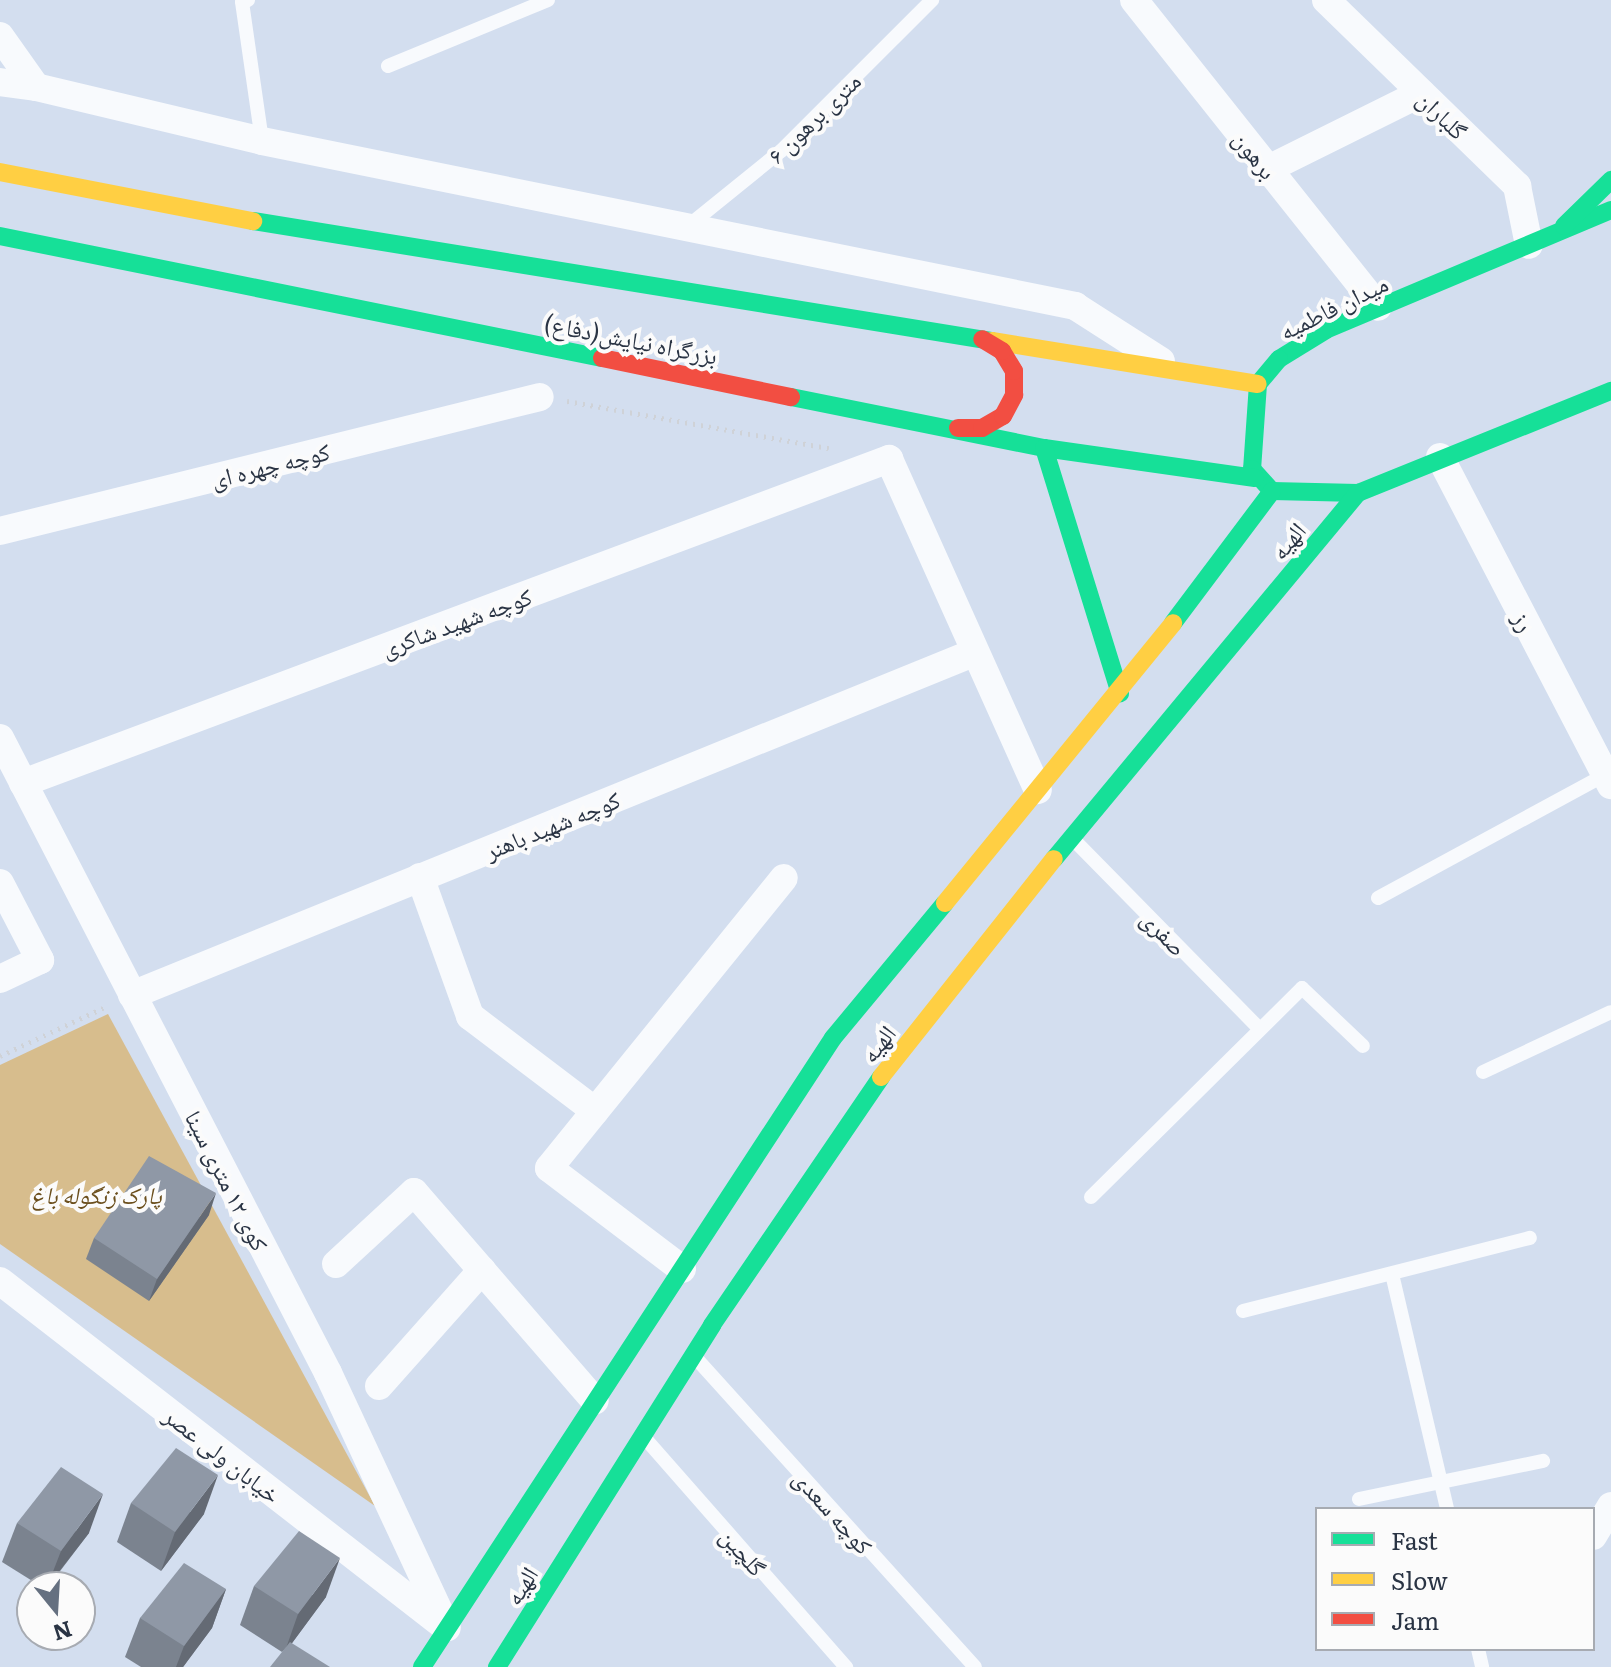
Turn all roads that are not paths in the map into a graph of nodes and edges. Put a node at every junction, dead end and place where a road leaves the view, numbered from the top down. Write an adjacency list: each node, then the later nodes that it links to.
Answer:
1 (248, 0): 11 (lane)
2 (548, 0): 7 (lane)
3 (932, 0): 16 (lane, ۶ متری برهون)
4 (1134, 0): 12 (street, برهون)
5 (1326, 0): 10 (street, گلباران)
6 (0, 36): 9 (street)
7 (388, 66)
8 (0, 82): 9 (street)
9 (36, 87): 11 (street)
10 (1421, 93): 12 (street); 19 (street, گلباران)
11 (262, 141): 16 (street)
12 (1268, 169): 20 (street, برهون)
13 (0, 172): 21 (main road)
14 (1611, 180): 17 (main road)
15 (1611, 210): 17 (main road, میدان فاطمیه)
16 (687, 227): 22 (street)
17 (1557, 233): 19 (main road, میدان فاطمیه)
18 (0, 236): 26 (main road, بزرگراه نیایش(دفاع))
19 (1529, 245): 20 (main road, میدان فاطمیه)
20 (1378, 307): 23 (main road, میدان فاطمیه)
21 (982, 339): 22 (main road); 26 (main road)
22 (1175, 370): 23 (main road)
23 (1258, 384): 29 (main road)
24 (1611, 391): 28 (main road)
25 (540, 397): 32 (street, کوچه چهره ای)
26 (958, 428): 27 (main road, بزرگراه نیایش(دفاع))
27 (1044, 448): 29 (main road, بزرگراه نیایش(دفاع)); 34 (main road)
28 (1440, 457): 31 (main road); 36 (street, رز)
29 (1255, 478): 30 (main road)
30 (1272, 491): 31 (main road); 34 (main road, الهیه)
31 (1358, 493): 39 (main road, الهیه)
32 (0, 531)
33 (973, 653): 37 (street, کوچه شهید شاکری); 38 (street); 40 (street, کوچه شهید باهنر)
34 (1120, 693): 38 (main road, الهیه)
35 (0, 738): 37 (street, کوی ۱۲ متری سینا)
36 (1609, 777): 43 (lane)
37 (23, 783): 45 (street, کوی ۱۲ متری سینا)
38 (1038, 790): 54 (main road, الهیه)
39 (1072, 837): 47 (lane, صفری); 59 (main road, الهیه)
40 (420, 877): 45 (street, کوچه شهید باهنر); 50 (street)
41 (784, 878): 50 (street)
42 (0, 883): 44 (street)
43 (1378, 898)
44 (0, 979)
45 (132, 995): 69 (street, کوی ۱۲ متری سینا)
46 (1611, 1012): 49 (lane)
47 (1258, 1027): 48 (lane); 51 (lane)
48 (1363, 1046)
49 (1483, 1072)
50 (595, 1111): 54 (street)
51 (1091, 1197)
52 (1530, 1238): 56 (lane)
53 (336, 1264): 55 (street)
54 (682, 1269): 61 (main road, الهیه)
55 (482, 1270): 60 (street); 61 (street)
56 (1392, 1274): 58 (lane); 64 (lane)
57 (0, 1281): 69 (street, خیابان ولی عصر)
58 (1243, 1311)
59 (693, 1355): 62 (main road, الهیه); 73 (lane, کوچه سعدی)
60 (379, 1386)
61 (595, 1401): 69 (main road, الهیه)
62 (642, 1435): 71 (main road, الهیه); 72 (lane, گلچین)
63 (1543, 1461): 64 (lane)
64 (1440, 1480): 65 (lane); 67 (lane)
65 (1359, 1499)
66 (1611, 1506): 68 (street)
67 (1447, 1507)
68 (1595, 1533)
69 (447, 1628): 70 (main road, الهیه)
70 (422, 1667)
71 (497, 1667)
72 (846, 1667)
73 (975, 1667)

